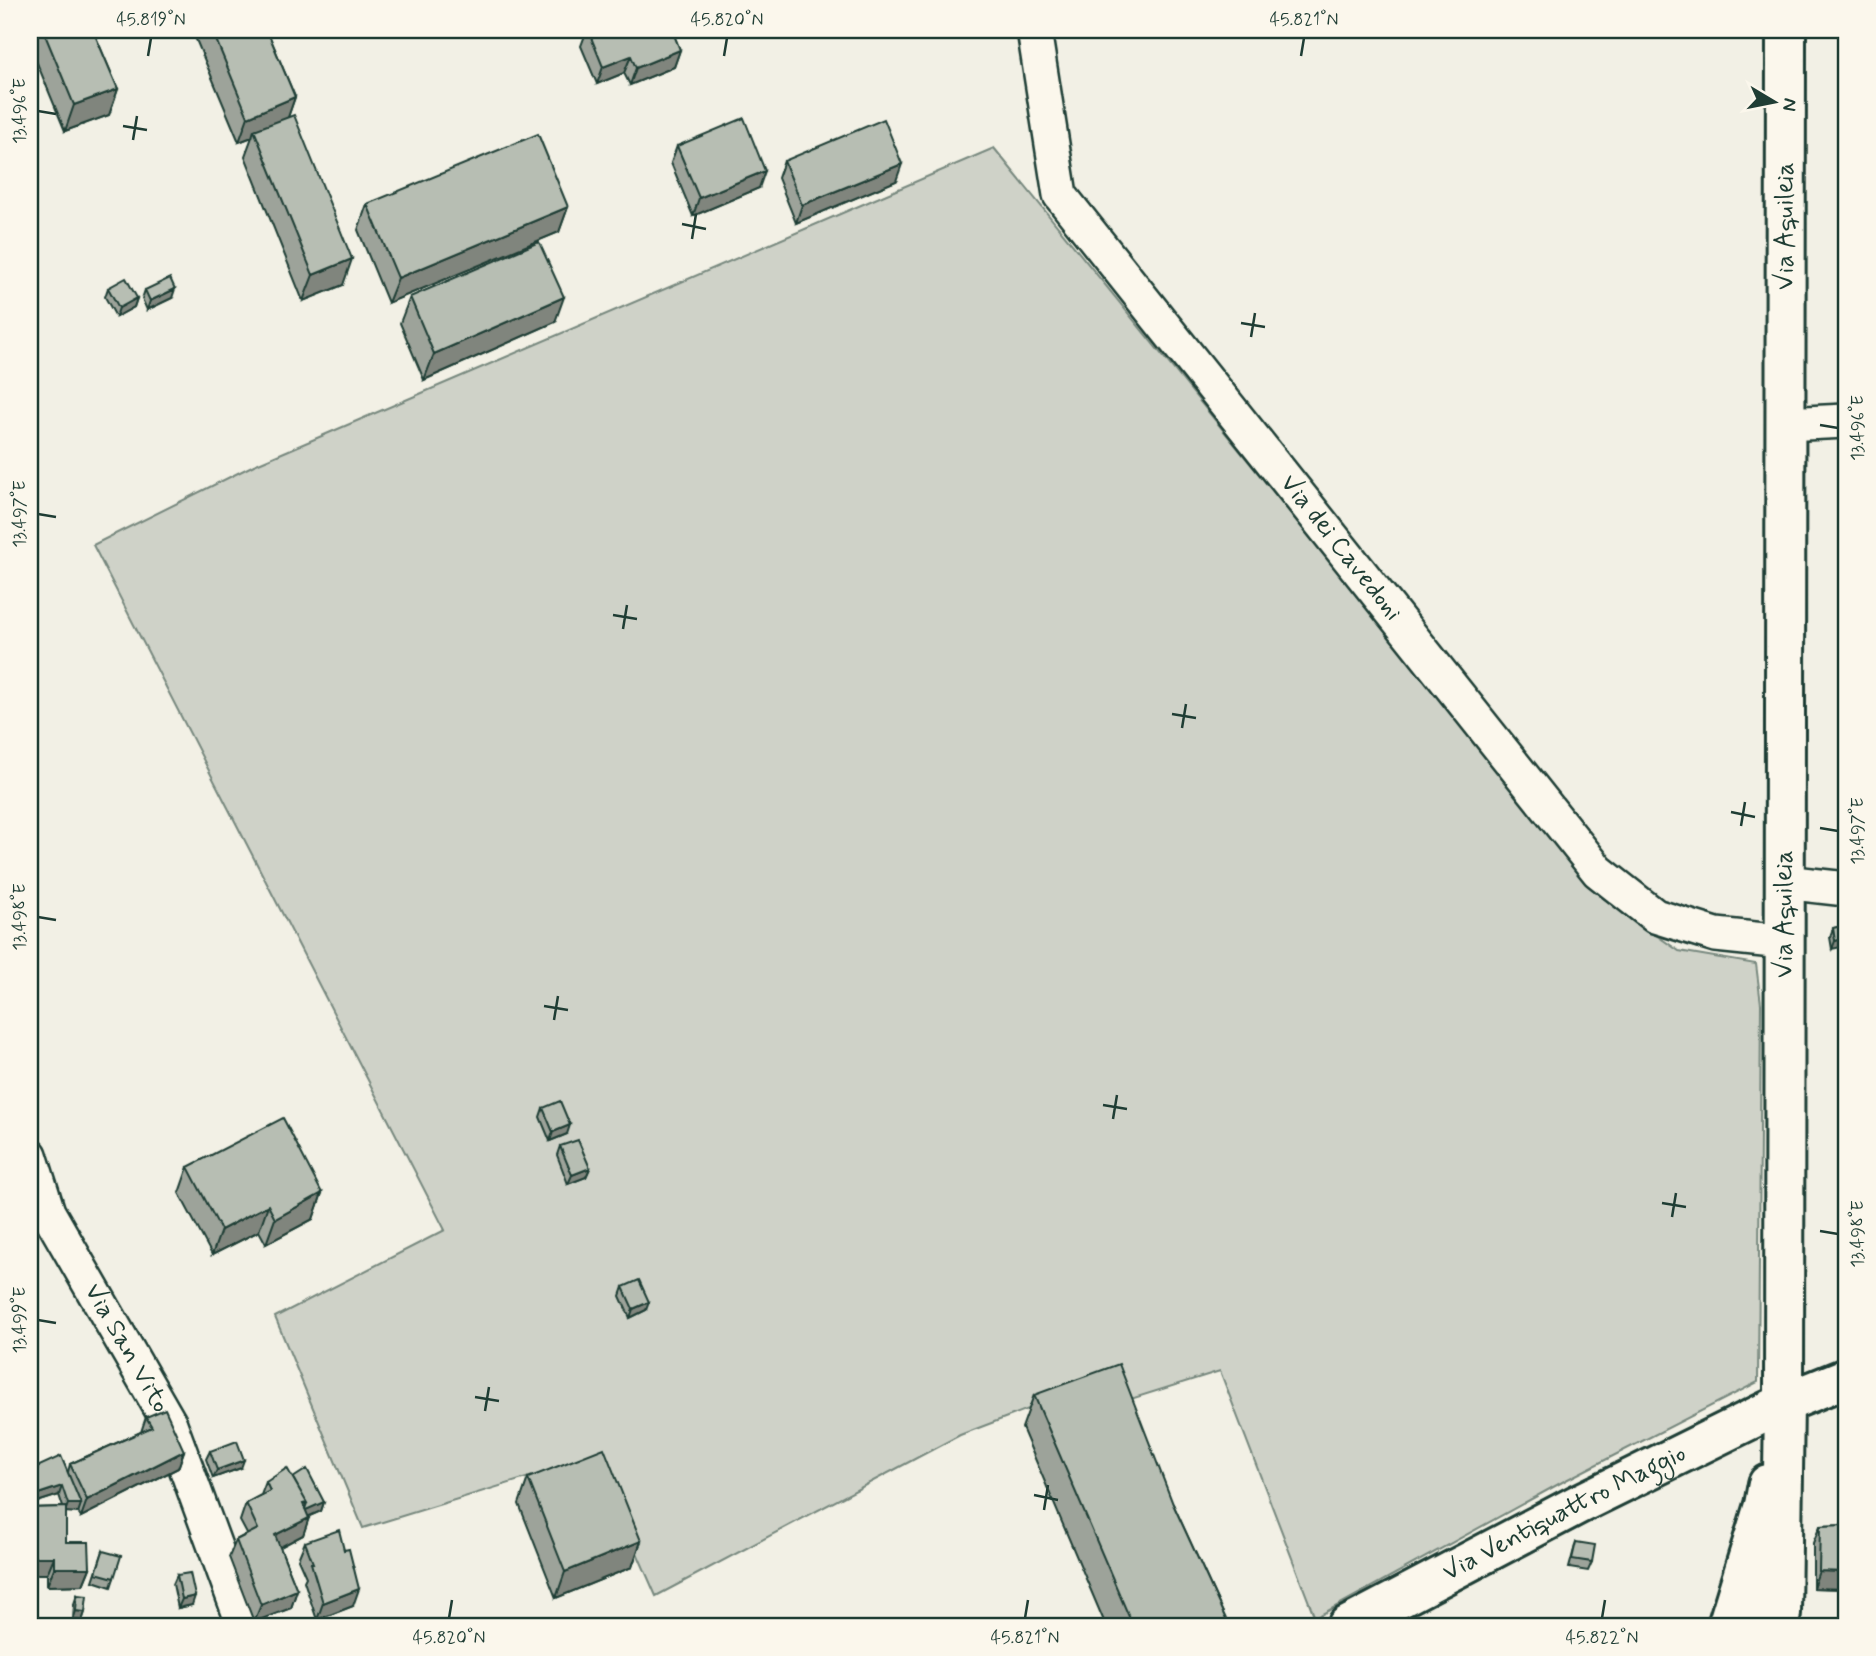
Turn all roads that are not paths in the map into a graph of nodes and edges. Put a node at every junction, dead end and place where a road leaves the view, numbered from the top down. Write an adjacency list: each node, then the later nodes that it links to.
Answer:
1 (1034, 30): 7 (street, Via dei Cavedoni)
2 (1786, 30): 4 (main road, Via Aquileia)
3 (1846, 421): 4 (street)
4 (1784, 424): 5 (main road, Via Aquileia)
5 (1784, 882): 6 (street); 7 (main road, Via Aquileia)
6 (1846, 889)
7 (1783, 942): 10 (main road, Via Aquileia)
8 (30, 1155): 12 (street, Via San Vito)
9 (1846, 1378): 10 (main road, Via Ventiquattro Maggio)
10 (1784, 1403): 11 (main road); 13 (main road, Via Ventiquattro Maggio); 16 (main road)
11 (1764, 1505): 14 (main road); 15 (main road)
12 (244, 1626)
13 (1347, 1626)
14 (1727, 1626)
15 (1757, 1626)
16 (1779, 1626)

